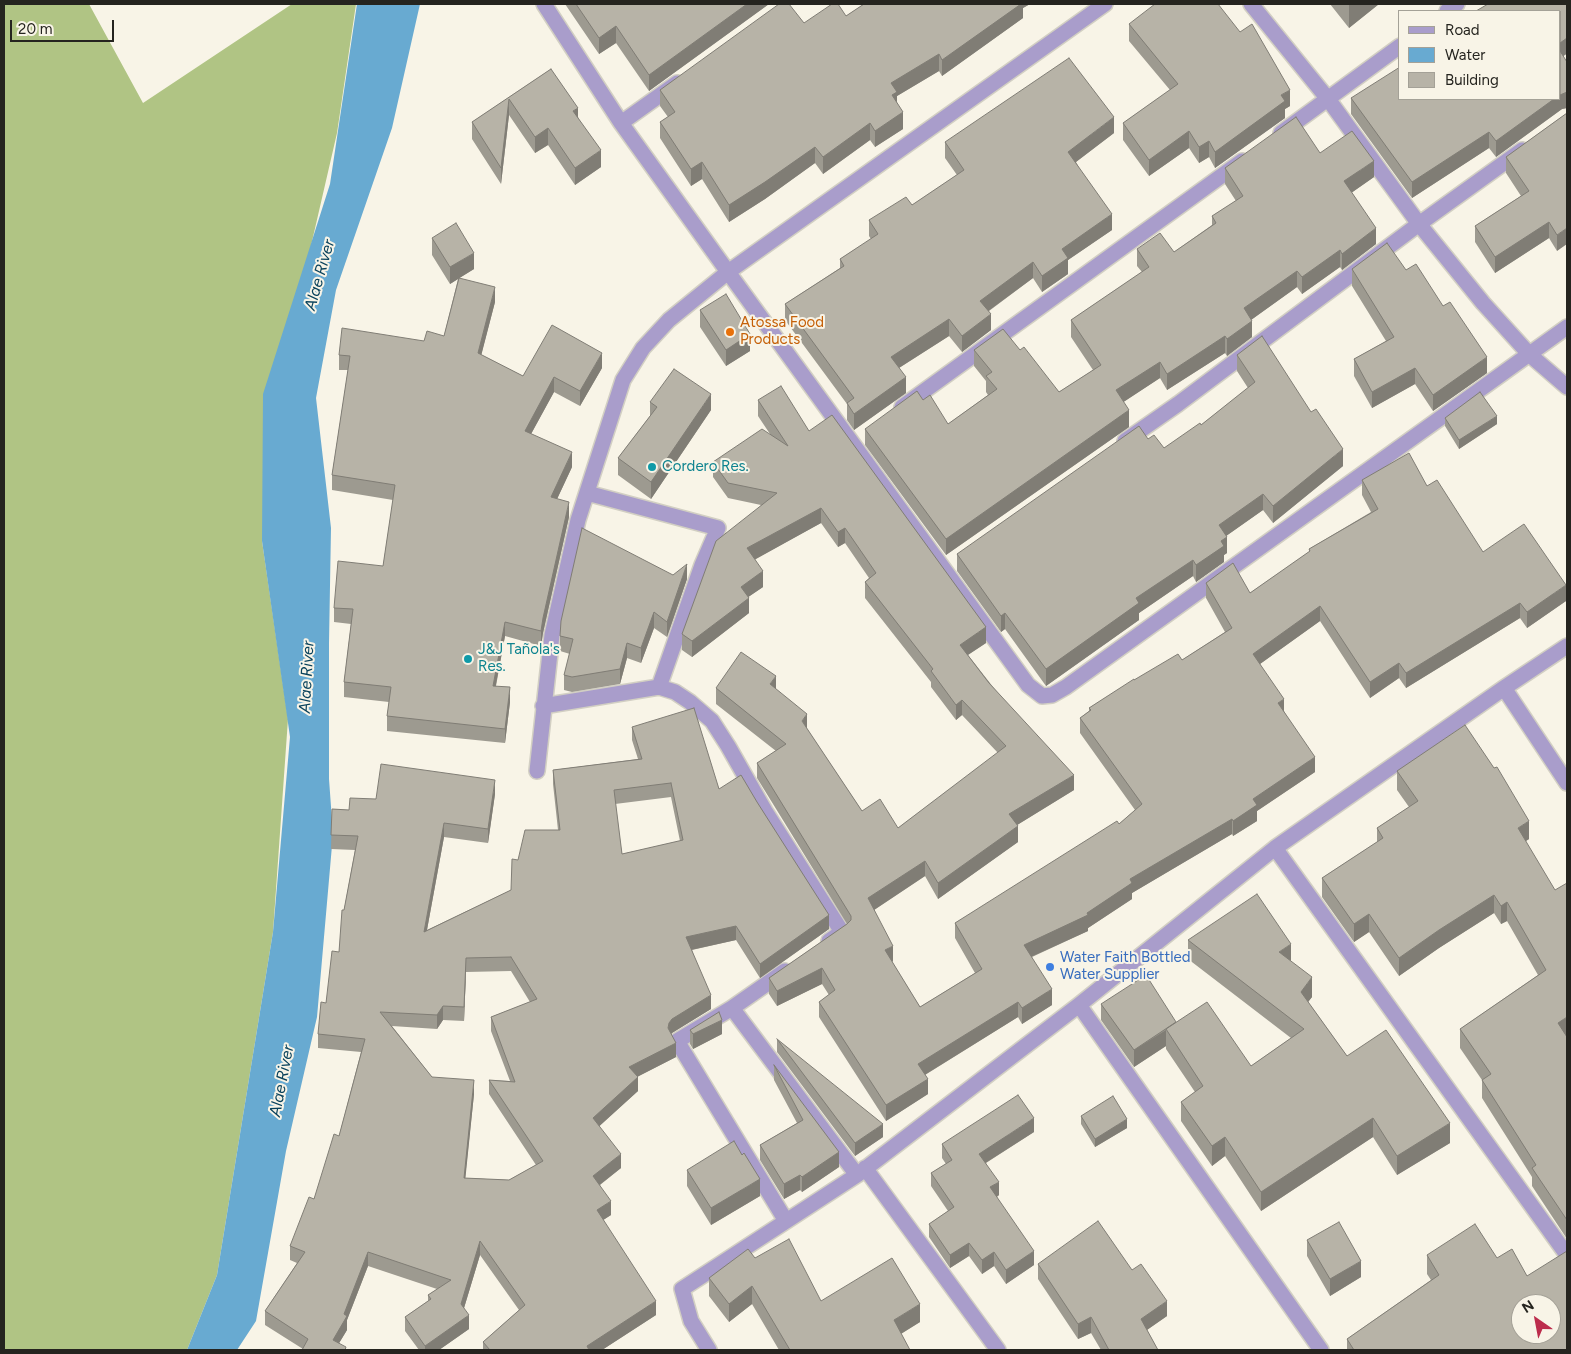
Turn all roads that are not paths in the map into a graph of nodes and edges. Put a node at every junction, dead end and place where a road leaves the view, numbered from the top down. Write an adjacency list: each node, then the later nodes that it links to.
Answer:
1 (544, 4): 7 (street)
2 (1106, 4): 12 (street)
3 (1251, 4): 6 (street)
4 (1398, 47): 6 (street)
5 (691, 72): 7 (street)
6 (1328, 99): 8 (street); 11 (street)
7 (621, 124): 12 (street)
8 (1272, 140)
9 (1536, 140): 11 (street)
10 (1256, 151): 16 (street)
11 (1419, 224): 14 (street); 17 (street)
12 (728, 272): 14 (street); 18 (street)
13 (1567, 327): 14 (street)
14 (1530, 355): 15 (street)
15 (1567, 386)
16 (893, 414)
17 (1114, 449)
18 (587, 493): 20 (street); 22 (street)
19 (1567, 646): 21 (street)
20 (659, 687): 22 (street); 26 (street)
21 (1504, 688): 24 (street); 25 (street)
22 (543, 706): 23 (street)
23 (536, 771)
24 (1567, 783)
25 (1275, 848): 28 (street); 32 (street)
26 (819, 948)
27 (795, 964): 29 (street)
28 (1079, 1005): 30 (street); 35 (street)
29 (732, 1008): 30 (street); 31 (street)
30 (861, 1172): 31 (street); 34 (street)
31 (786, 1221): 33 (street)
32 (1567, 1255)
33 (709, 1350)
34 (998, 1350)
35 (1321, 1350)

